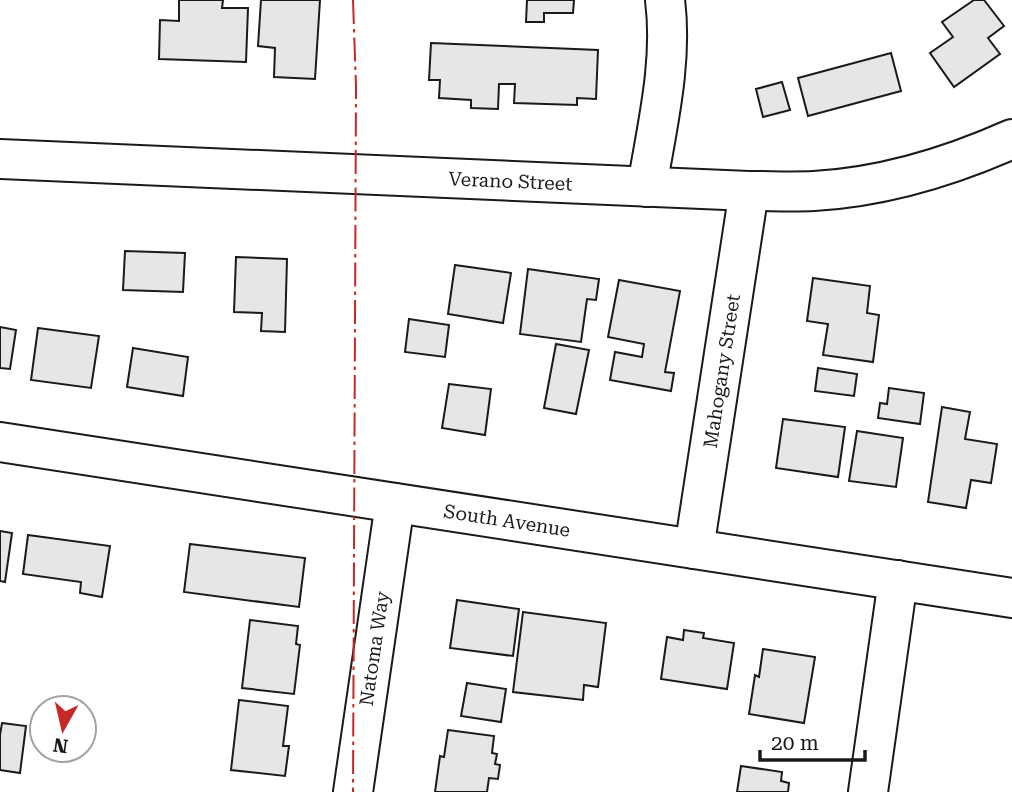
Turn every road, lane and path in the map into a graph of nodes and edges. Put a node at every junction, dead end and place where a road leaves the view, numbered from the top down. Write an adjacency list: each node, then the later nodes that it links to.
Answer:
1 (665, 0): 4 (street)
2 (1012, 139): 5 (street, Verano Street)
3 (0, 159): 4 (street, Verano Street)
4 (647, 187): 5 (street, Verano Street)
5 (749, 191): 8 (street, Mahogany Street)
6 (0, 442): 7 (street, South Avenue)
7 (395, 503): 8 (street, South Avenue); 11 (street, Natoma Way)
8 (694, 549): 9 (street, South Avenue)
9 (898, 580): 10 (street, South Avenue); 12 (street)
10 (1012, 598)
11 (353, 792)
12 (868, 792)

